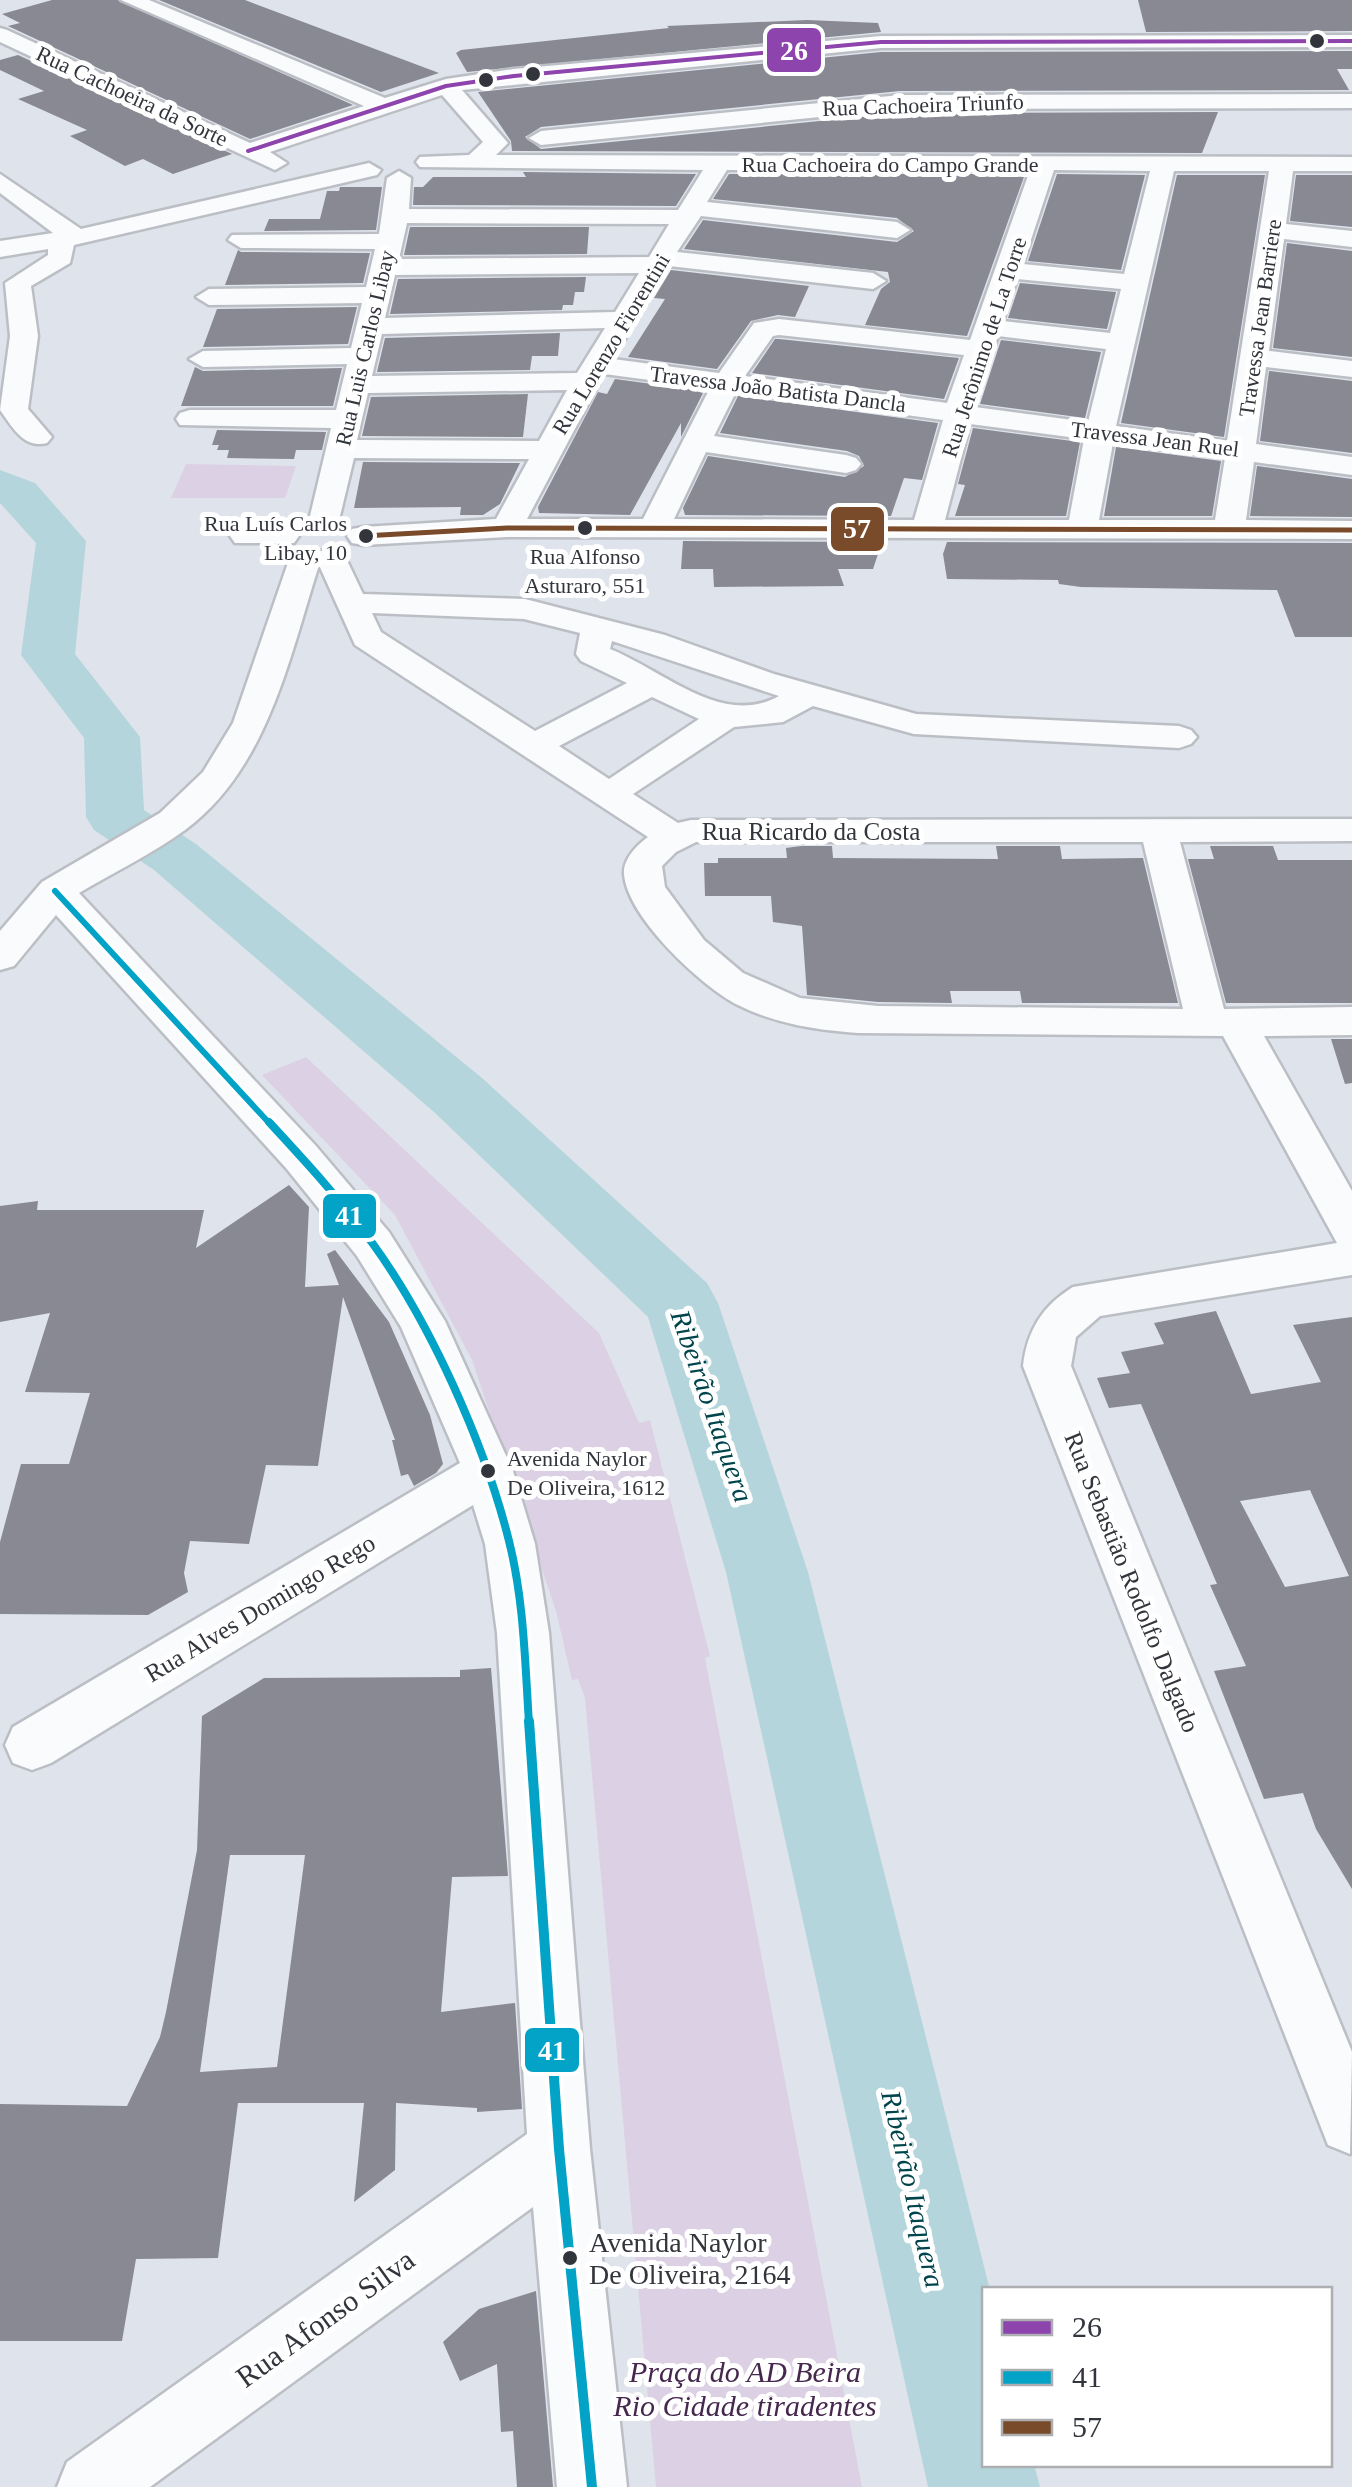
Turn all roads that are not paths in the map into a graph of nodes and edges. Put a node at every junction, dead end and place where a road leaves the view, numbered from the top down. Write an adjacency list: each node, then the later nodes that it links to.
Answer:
1 (131, 0): 8 (street)
2 (1239, 19): 3 (street)
3 (1352, 22)
4 (0, 34): 10 (street, Rua Cachoeira da Sorte)
5 (1352, 41): 6 (street)
6 (446, 86): 8 (street); 9 (street)
7 (1352, 101): 9 (street, Rua Cachoeira Triunfo)
8 (384, 106): 10 (street)
9 (496, 142): 12 (street)
10 (248, 151): 21 (street, Rua Cachoeira da Sorte)
11 (428, 162): 12 (street, Rua Cachoeira do Campo Grande); 18 (street, Rua Cachoeira do Campo Grande); 19 (street)
12 (474, 163): 13 (street, Rua Cachoeira do Campo Grande)
13 (719, 163): 16 (street, Rua Cachoeira do Campo Grande); 22 (street, Rua Lorenzo Fiorentini)
14 (1282, 164): 15 (street, Rua Cachoeira do Campo Grande); 17 (street, Rua Cachoeira do Campo Grande); 23 (street, Travessa Jean Barriere)
15 (1352, 164)
16 (1044, 165): 17 (street, Rua Cachoeira do Campo Grande); 31 (street, Rua Jerônimo de La Torre)
17 (1163, 165): 32 (street)
18 (369, 170): 19 (street); 21 (street)
19 (399, 178): 27 (street, Rua Luis Carlos Libay)
20 (0, 182): 24 (street)
21 (318, 183): 24 (street)
22 (691, 212): 27 (street); 28 (street); 30 (street, Rua Lorenzo Fiorentini)
23 (1272, 230): 25 (street); 41 (street, Travessa Jean Barriere)
24 (69, 238): 29 (street); 51 (street)
25 (1352, 239)
26 (241, 240): 27 (street)
27 (390, 242): 30 (street); 33 (street, Rua Luis Carlos Libay)
28 (889, 247): 30 (street); 35 (street)
29 (0, 249)
30 (660, 261): 36 (street, Rua Lorenzo Fiorentini)
31 (1008, 270): 32 (street); 38 (street, Rua Jerônimo de La Torre)
32 (1137, 283): 39 (street)
33 (375, 295): 34 (street); 37 (street, Rua Luis Carlos Libay)
34 (209, 297)
35 (860, 308)
36 (624, 320): 37 (street); 44 (street, Rua Lorenzo Fiorentini)
37 (368, 326): 40 (street, Rua Luis Carlos Libay)
38 (985, 338): 39 (street); 45 (street); 47 (street, Rua Jerônimo de La Torre)
39 (1122, 344): 50 (street)
40 (360, 356): 42 (street); 46 (street, Rua Luis Carlos Libay)
41 (1254, 357): 43 (street); 55 (street, Travessa Jean Barriere)
42 (202, 359)
43 (1352, 369)
44 (592, 373): 45 (street, Travessa João Batista Dancla); 46 (street, Travessa João Batista Dancla); 54 (street, Rua Lorenzo Fiorentini)
45 (726, 382): 47 (street, Travessa João Batista Dancla); 52 (street)
46 (353, 385): 49 (street, Rua Luis Carlos Libay)
47 (959, 412): 50 (street, Travessa Jean Ruel); 61 (street, Rua Jerônimo de La Torre)
48 (190, 419): 49 (street)
49 (345, 419): 53 (street, Rua Luis Carlos Libay)
50 (1100, 433): 55 (street, Travessa Jean Ruel); 62 (street)
51 (37, 437)
52 (694, 442): 56 (street); 60 (street)
53 (342, 450): 54 (street); 58 (street, Rua Luis Carlos Libay)
54 (548, 450): 59 (street, Rua Lorenzo Fiorentini)
55 (1241, 450): 57 (street, Travessa Jean Ruel); 63 (street, Travessa Jean Barriere)
56 (846, 464)
57 (1352, 466)
58 (325, 516): 66 (street); 67 (street)
59 (507, 528): 60 (street); 66 (street)
60 (653, 530): 61 (street)
61 (927, 530): 62 (street)
62 (1082, 530): 63 (street)
63 (1229, 530): 64 (street)
64 (1352, 530)
65 (246, 536): 67 (street)
66 (363, 536): 67 (street)
67 (307, 550): 68 (street); 79 (street)
68 (350, 603): 69 (street); 74 (street)
69 (597, 628): 70 (street); 71 (street)
70 (653, 683): 72 (street); 74 (street)
71 (809, 694): 72 (street); 73 (street)
72 (726, 717): 75 (street)
73 (1179, 736)
74 (531, 746): 75 (street)
75 (608, 795): 78 (street)
76 (1352, 830): 77 (street, Rua Ricardo da Costa)
77 (1159, 832): 78 (street, Rua Ricardo da Costa); 82 (street)
78 (674, 838): 82 (street, Rua Ricardo da Costa)
79 (55, 891): 80 (street); 85 (street)
80 (0, 957)
81 (1352, 1021): 82 (street, Rua Ricardo da Costa)
82 (1222, 1022): 83 (street)
83 (1352, 1231)
84 (1352, 1258): 87 (street, Rua Sebastião Rodolfo Dalgado)
85 (488, 1471): 86 (street, Rua Alves Domingo Rego); 88 (street)
86 (32, 1745)
87 (1350, 2123)
88 (558, 2149): 89 (street, Rua Afonso Silva); 90 (street)
89 (92, 2487)
90 (592, 2487)

